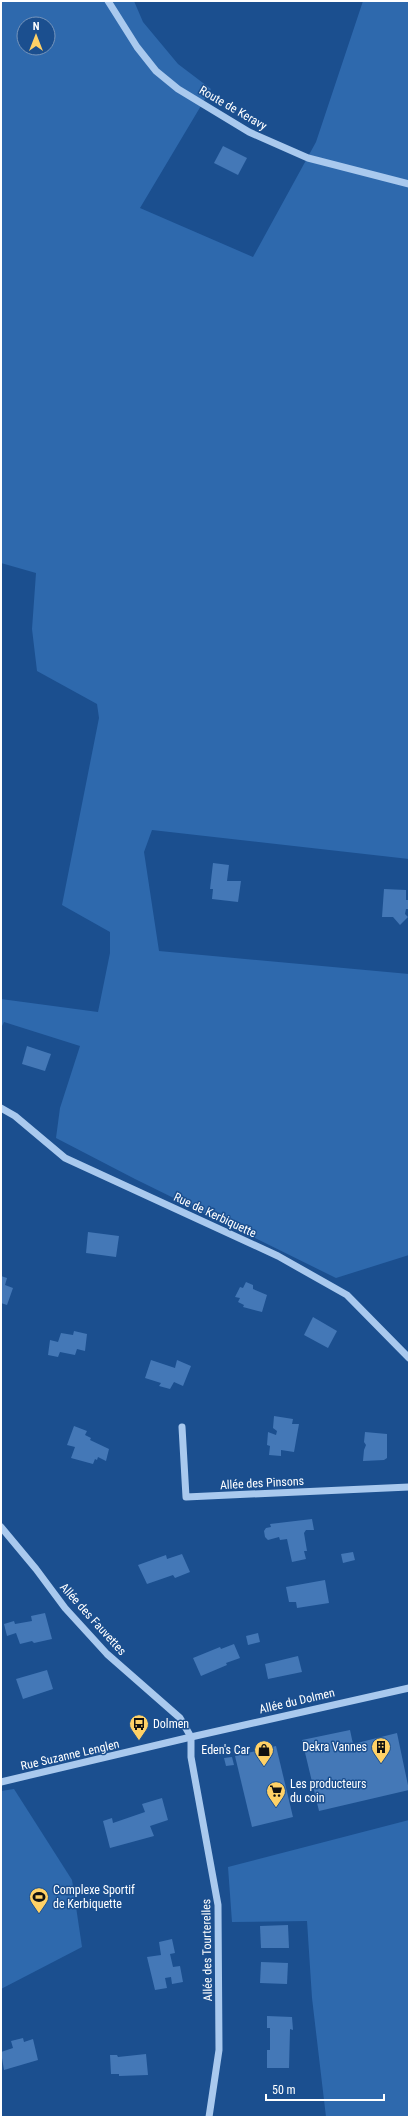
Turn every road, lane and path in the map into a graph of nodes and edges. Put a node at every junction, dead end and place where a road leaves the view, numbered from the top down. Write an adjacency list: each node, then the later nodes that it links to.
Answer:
1 (108, 1): 2 (street, Route de Keravy)
2 (409, 184)
3 (1, 1108): 4 (street, Rue de Kerbiquette)
4 (409, 1358)
5 (182, 1427): 6 (street, Allée des Pinsons)
6 (409, 1487)
7 (1, 1528): 9 (street, Allée des Fauvettes)
8 (409, 1688): 9 (street, Allée du Dolmen)
9 (191, 1737): 10 (street, Rue Suzanne Lenglen); 11 (street, Allée des Tourterelles)
10 (1, 1782)
11 (209, 2117)

